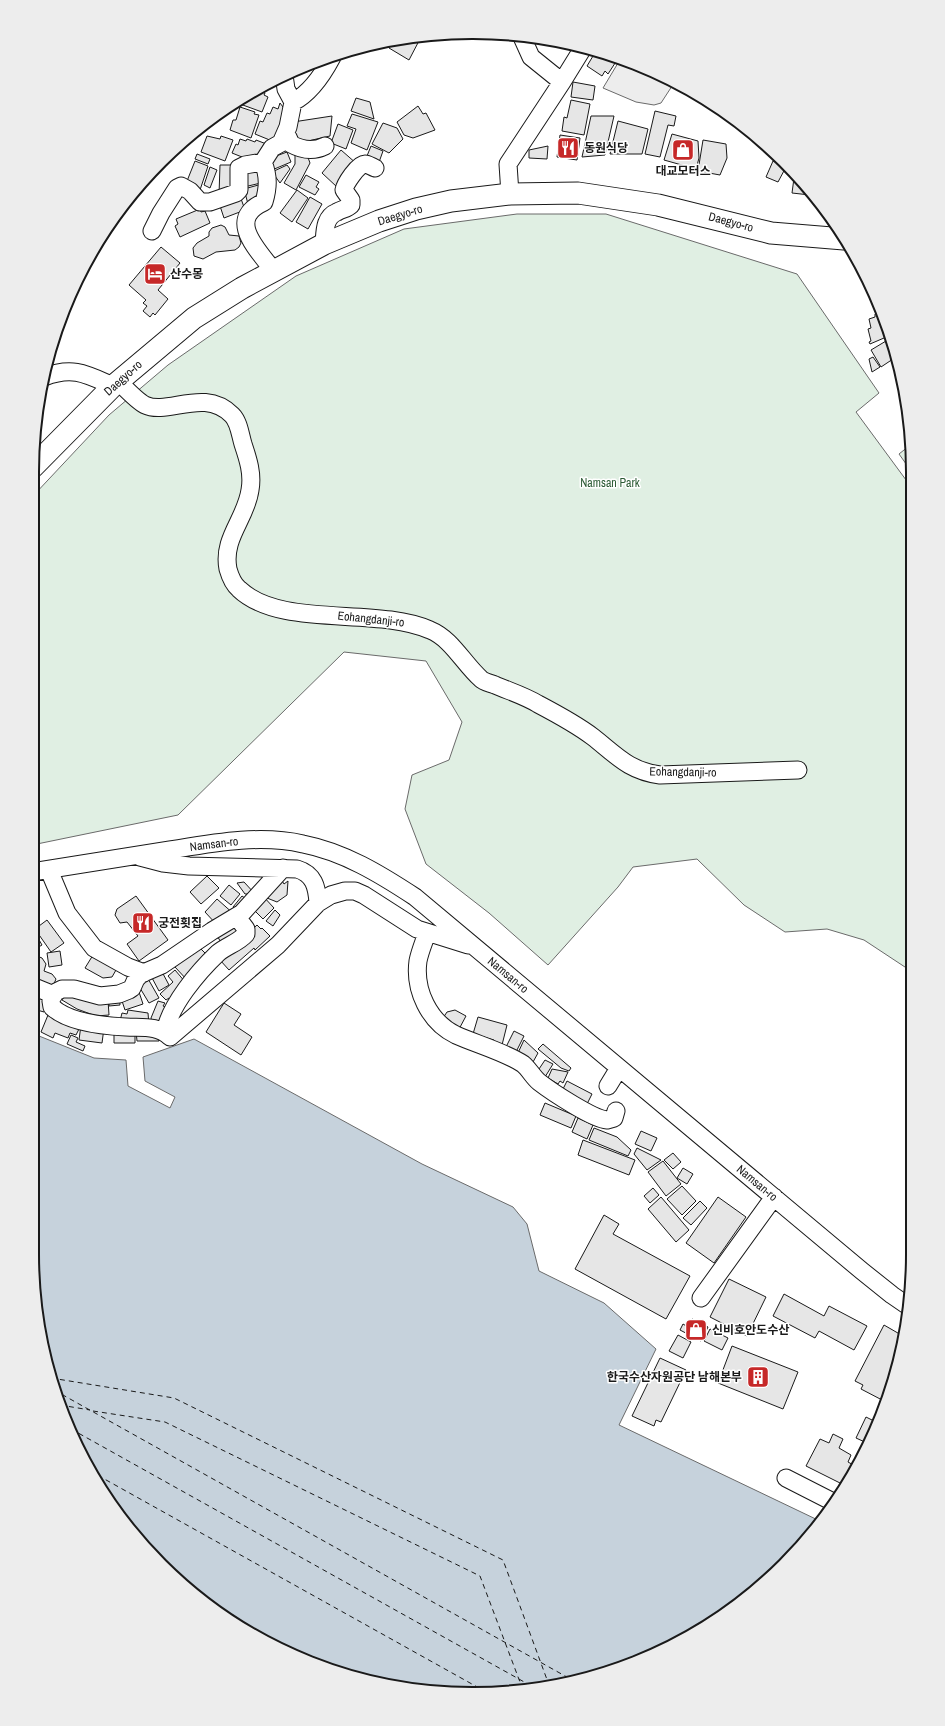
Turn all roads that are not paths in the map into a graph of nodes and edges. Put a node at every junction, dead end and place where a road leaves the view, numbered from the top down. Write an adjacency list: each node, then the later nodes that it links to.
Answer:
1 (524, 43): 5 (street)
2 (580, 53): 5 (street)
3 (328, 64): 6 (street)
4 (285, 82): 6 (street)
5 (562, 82): 11 (street)
6 (293, 102): 7 (street)
7 (286, 133): 8 (street); 9 (street)
8 (325, 146)
9 (263, 162): 12 (street); 15 (street)
10 (375, 168): 14 (street)
11 (510, 194): 13 (main road, Daegyo-ro); 14 (main road, Daegyo-ro)
12 (152, 231)
13 (838, 239)
14 (324, 244): 15 (main road, Daegyo-ro)
15 (273, 270): 17 (main road, Daegyo-ro)
16 (50, 375): 17 (street, Eohangdanji-ro)
17 (116, 384): 18 (main road, Daegyo-ro); 19 (street, Eohangdanji-ro)
18 (39, 461)
19 (798, 770)
20 (134, 855): 21 (street); 22 (street, Namsan-ro); 26 (street, Namsan-ro)
21 (283, 868): 23 (street); 24 (street)
22 (41, 871): 27 (street)
23 (318, 903): 25 (street); 30 (street)
24 (237, 917): 27 (street); 30 (street)
25 (427, 932): 26 (street); 33 (street)
26 (475, 948): 31 (street, Namsan-ro)
27 (144, 973): 29 (street)
28 (39, 989): 29 (street)
29 (54, 995): 30 (street)
30 (168, 1035)
31 (619, 1068): 32 (street); 34 (street, Namsan-ro)
32 (608, 1086)
33 (616, 1111)
34 (774, 1197): 35 (street); 36 (street, Namsan-ro)
35 (701, 1298)
36 (903, 1302)
37 (786, 1478): 38 (street)
38 (829, 1500)

